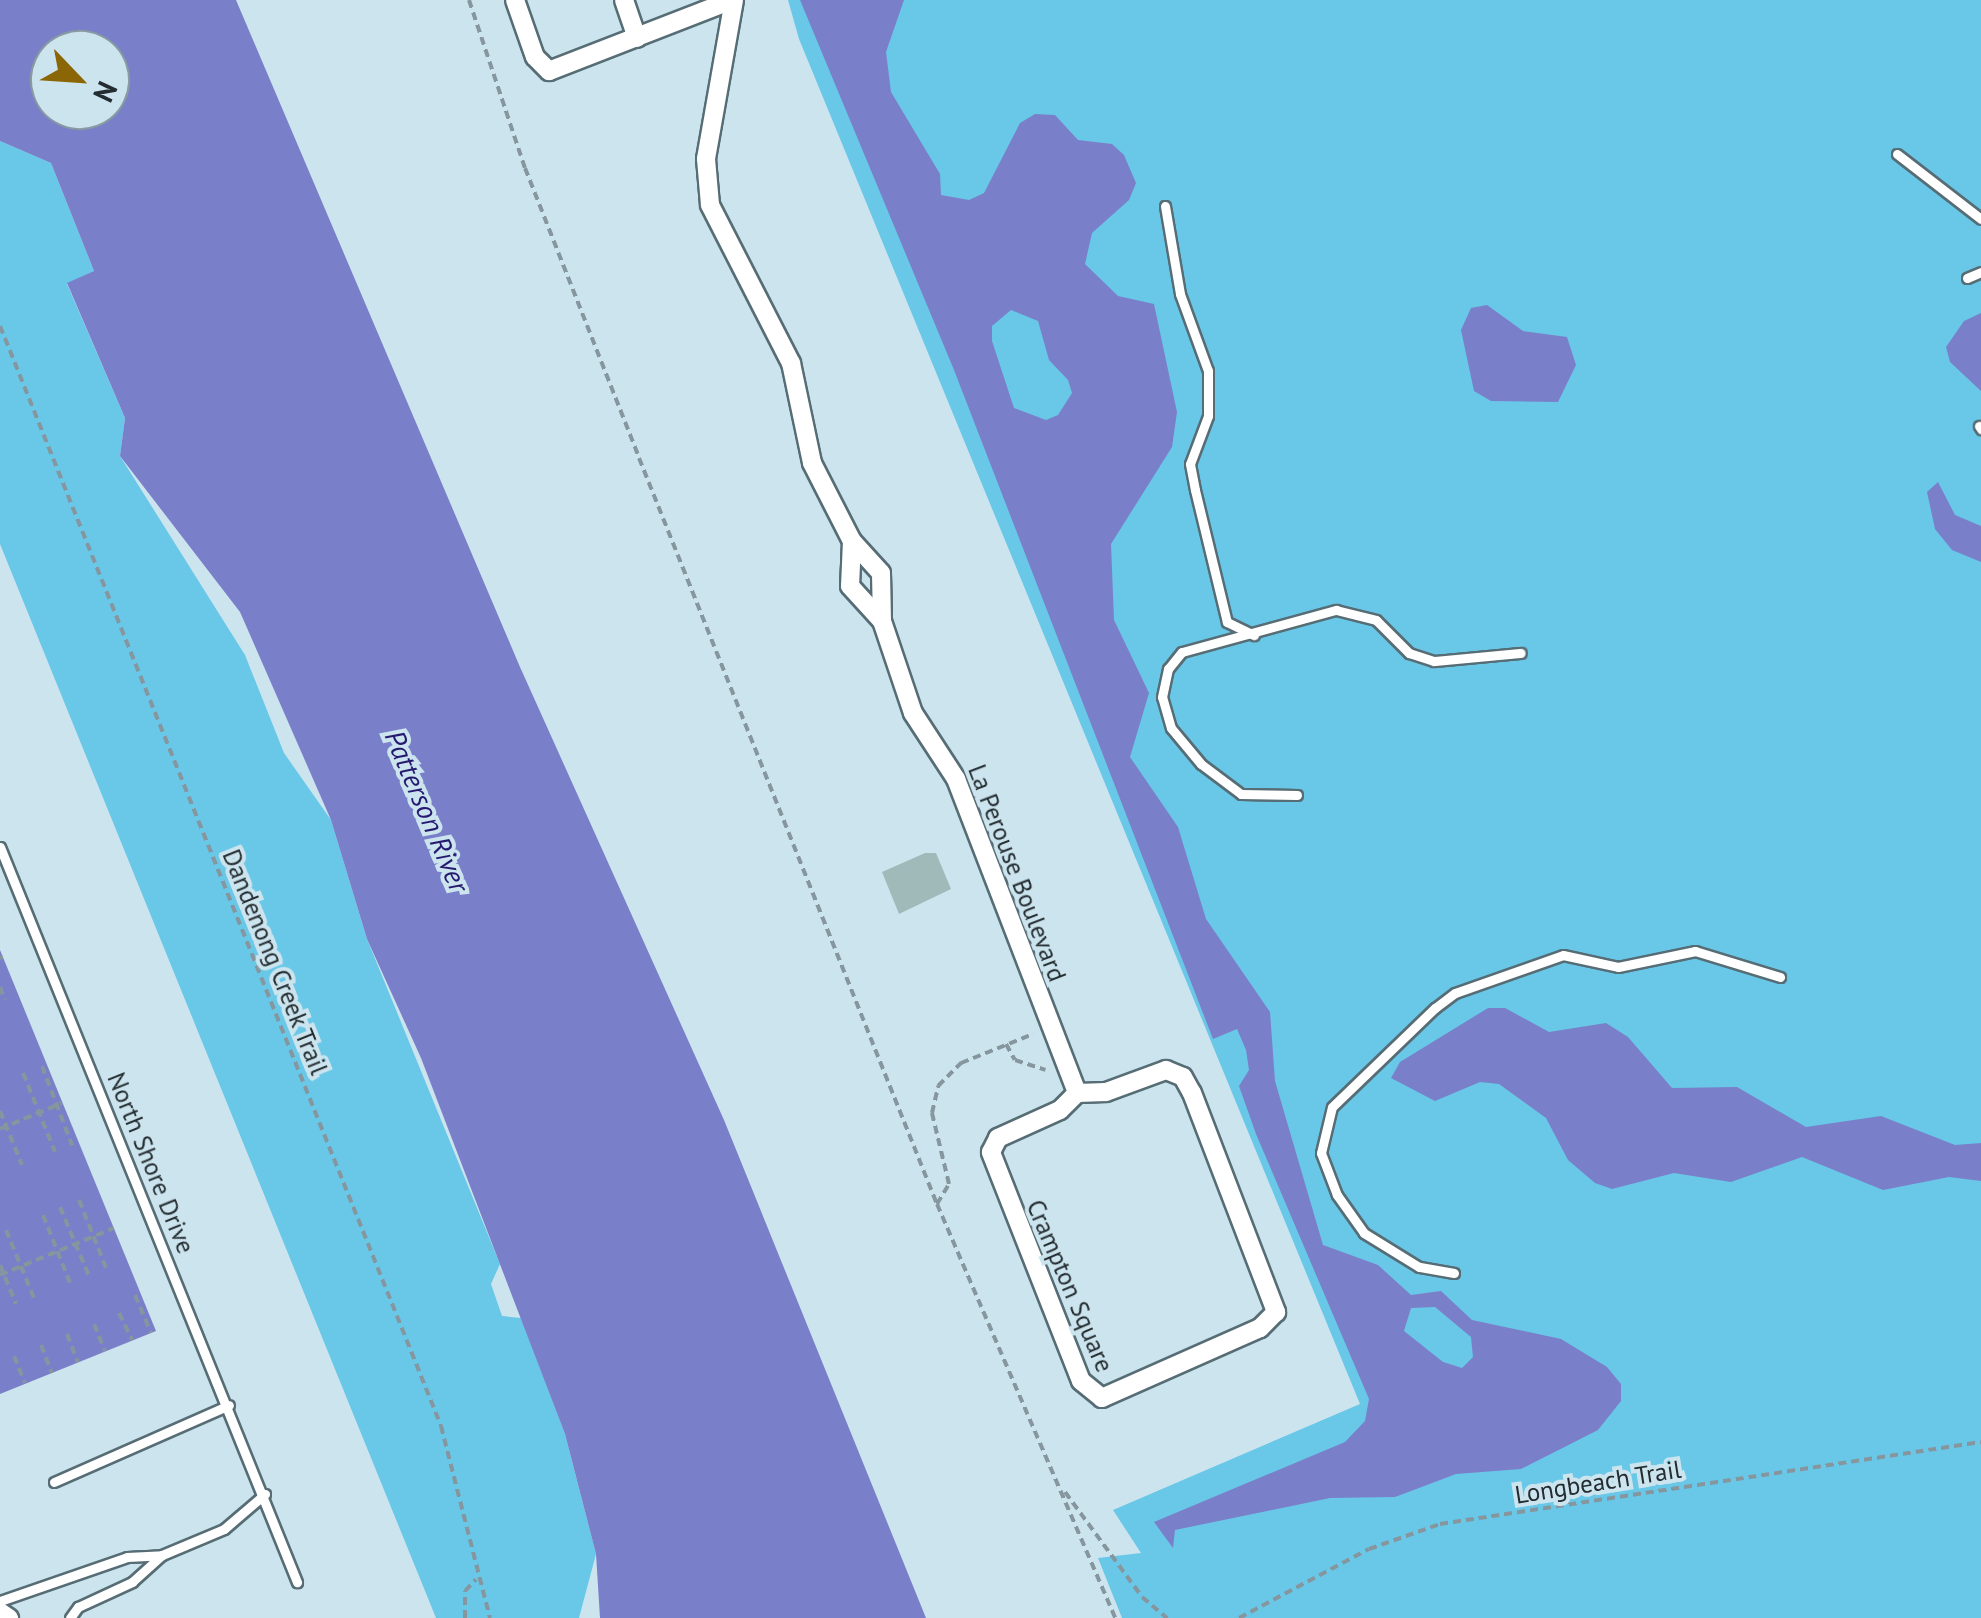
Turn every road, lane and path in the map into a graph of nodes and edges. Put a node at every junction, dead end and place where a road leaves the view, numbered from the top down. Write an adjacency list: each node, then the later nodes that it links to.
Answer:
1 (469, 0): 35 (path)
2 (516, 0): 5 (street)
3 (624, 0): 5 (street)
4 (733, 0): 5 (street); 12 (street, La Perouse Boulevard)
5 (637, 38)
6 (1897, 154): 8 (lane)
7 (1165, 206): 14 (lane)
8 (1981, 219)
9 (1981, 272): 10 (lane)
10 (1966, 278)
11 (0, 326): 70 (path, Dandenong Creek Trail)
12 (852, 541): 13 (street, La Perouse Boulevard); 13 (street, La Perouse Boulevard)
13 (882, 621): 21 (street, La Perouse Boulevard)
14 (1254, 634): 15 (lane); 16 (lane)
15 (1521, 653)
16 (1297, 794)
17 (0, 847): 64 (lane, North Shore Drive)
18 (1780, 977): 47 (lane)
19 (0, 987): 20 (path)
20 (5, 1000)
21 (1051, 1028): 22 (path); 23 (street, La Perouse Boulevard)
22 (1006, 1044): 23 (path); 35 (path)
23 (1065, 1065): 26 (street, La Perouse Boulevard)
24 (42, 1066): 27 (path)
25 (23, 1074): 29 (path)
26 (1076, 1093): 26 (street, Crampton Square)
27 (59, 1104): 29 (path); 31 (path)
28 (0, 1111): 30 (path)
29 (39, 1112): 30 (path); 32 (path)
30 (3, 1128): 33 (path)
31 (72, 1145)
32 (55, 1152)
33 (22, 1165)
34 (79, 1200): 40 (path)
35 (938, 1204): 67 (path)
36 (60, 1207): 41 (path)
37 (43, 1214): 42 (path)
38 (114, 1228): 40 (path)
39 (6, 1230): 44 (path)
40 (94, 1237): 41 (path); 45 (path)
41 (76, 1244): 42 (path); 48 (path)
42 (58, 1252): 44 (path); 49 (path)
43 (0, 1265): 46 (path)
44 (21, 1266): 46 (path); 51 (path)
45 (106, 1268)
46 (2, 1274): 52 (path)
47 (1454, 1274)
48 (89, 1276)
49 (70, 1283)
50 (135, 1295): 55 (path)
51 (34, 1298)
52 (16, 1304)
53 (119, 1312): 57 (path)
54 (94, 1324): 59 (path)
55 (151, 1333)
56 (67, 1334): 61 (path)
57 (132, 1340)
58 (40, 1345): 62 (path)
59 (104, 1351)
60 (14, 1356): 63 (path)
61 (78, 1362)
62 (52, 1372)
63 (26, 1383)
64 (229, 1405): 66 (lane); 68 (lane, North Shore Drive)
65 (1981, 1442): 80 (path, Longbeach Trail)
66 (54, 1482)
67 (1062, 1489): 78 (path); 79 (path)
68 (265, 1494): 69 (lane); 71 (lane, North Shore Drive)
69 (162, 1555): 72 (lane); 75 (lane)
70 (476, 1579): 76 (path); 77 (path, Dandenong Creek Trail)
71 (297, 1582)
72 (0, 1600)
73 (0, 1612): 74 (street)
74 (8, 1618)
75 (70, 1618)
76 (465, 1618)
77 (490, 1618)
78 (1115, 1618)
79 (1167, 1618)
80 (1239, 1618)

